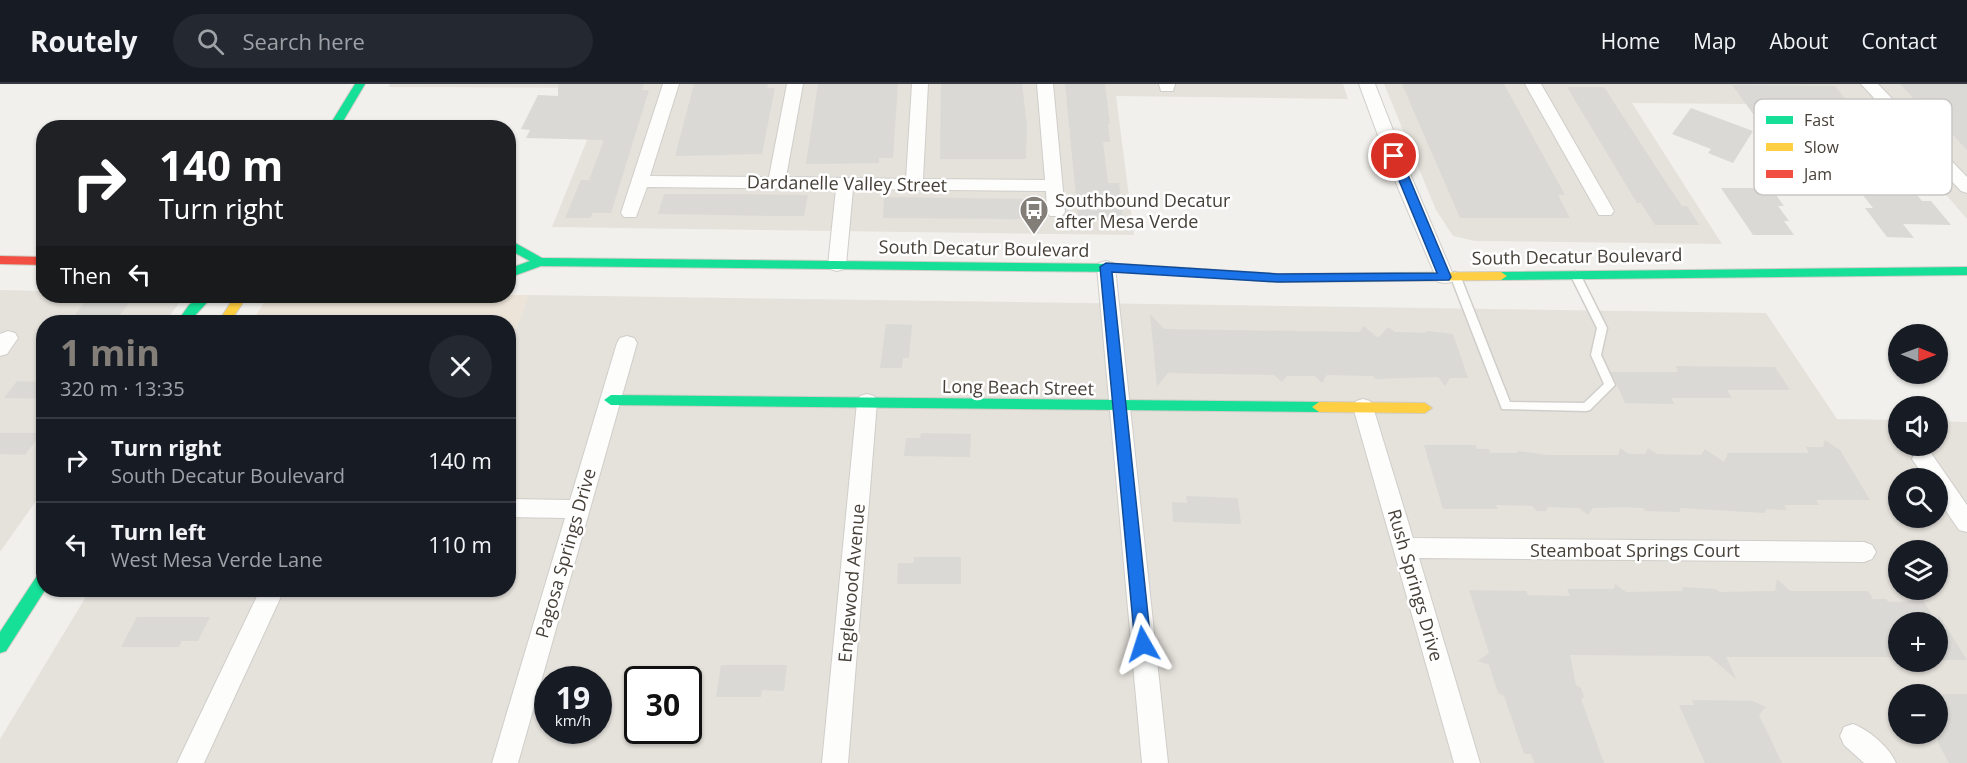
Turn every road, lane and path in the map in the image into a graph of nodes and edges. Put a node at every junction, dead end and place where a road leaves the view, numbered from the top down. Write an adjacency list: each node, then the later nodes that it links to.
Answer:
1 (360, 84): 10 (main road)
2 (670, 84): 12 (street)
3 (795, 84): 13 (street)
4 (920, 84): 15 (street)
5 (1045, 84): 16 (street)
6 (1366, 84): 30 (street)
7 (1533, 84): 19 (street)
8 (1869, 84): 9 (street)
9 (1883, 99)
10 (338, 120)
11 (1952, 171): 17 (street)
12 (640, 181): 13 (street, Dardanelle Valley Street); 20 (street)
13 (776, 183): 14 (street, Dardanelle Valley Street)
14 (845, 183): 15 (street, Dardanelle Valley Street); 25 (street)
15 (914, 184): 16 (street, Dardanelle Valley Street)
16 (1053, 186): 18 (street)
17 (1967, 187)
18 (1056, 212)
19 (1605, 212)
20 (630, 213)
21 (516, 248): 24 (main road)
22 (0, 260): 23 (main road)
23 (36, 261)
24 (540, 262): 25 (main road, South Decatur Boulevard); 27 (main road, South Decatur Boulevard)
25 (837, 265): 26 (main road, South Decatur Boulevard)
26 (1106, 267): 30 (main road, South Decatur Boulevard); 36 (street)
27 (516, 271)
28 (1967, 271): 29 (main road, South Decatur Boulevard)
29 (1575, 273): 30 (main road, South Decatur Boulevard); 30 (lane)
30 (1450, 276)
31 (199, 303): 32 (main road)
32 (188, 315)
33 (627, 343): 34 (street, Pagosa Springs Drive)
34 (611, 400): 35 (main road, Long Beach Street); 43 (street, Pagosa Springs Drive)
35 (867, 402): 36 (main road, Long Beach Street); 53 (street, Englewood Avenue)
36 (1119, 406): 37 (main road, Long Beach Street); 54 (street)
37 (1364, 407): 38 (main road, Long Beach Street); 45 (street, Rush Springs Drive)
38 (1425, 408)
39 (1923, 459): 40 (street)
40 (1929, 468)
41 (1948, 496): 44 (street)
42 (516, 508): 43 (street)
43 (578, 508): 52 (street, Pagosa Springs Drive)
44 (1967, 523)
45 (1406, 548): 46 (street, Steamboat Springs Court); 55 (street, Rush Springs Drive)
46 (1864, 552)
47 (36, 590): 49 (main road)
48 (269, 597): 51 (street)
49 (0, 646)
50 (1852, 736): 56 (street)
51 (190, 763)
52 (504, 763)
53 (835, 763)
54 (1155, 763)
55 (1467, 763)
56 (1883, 763)

